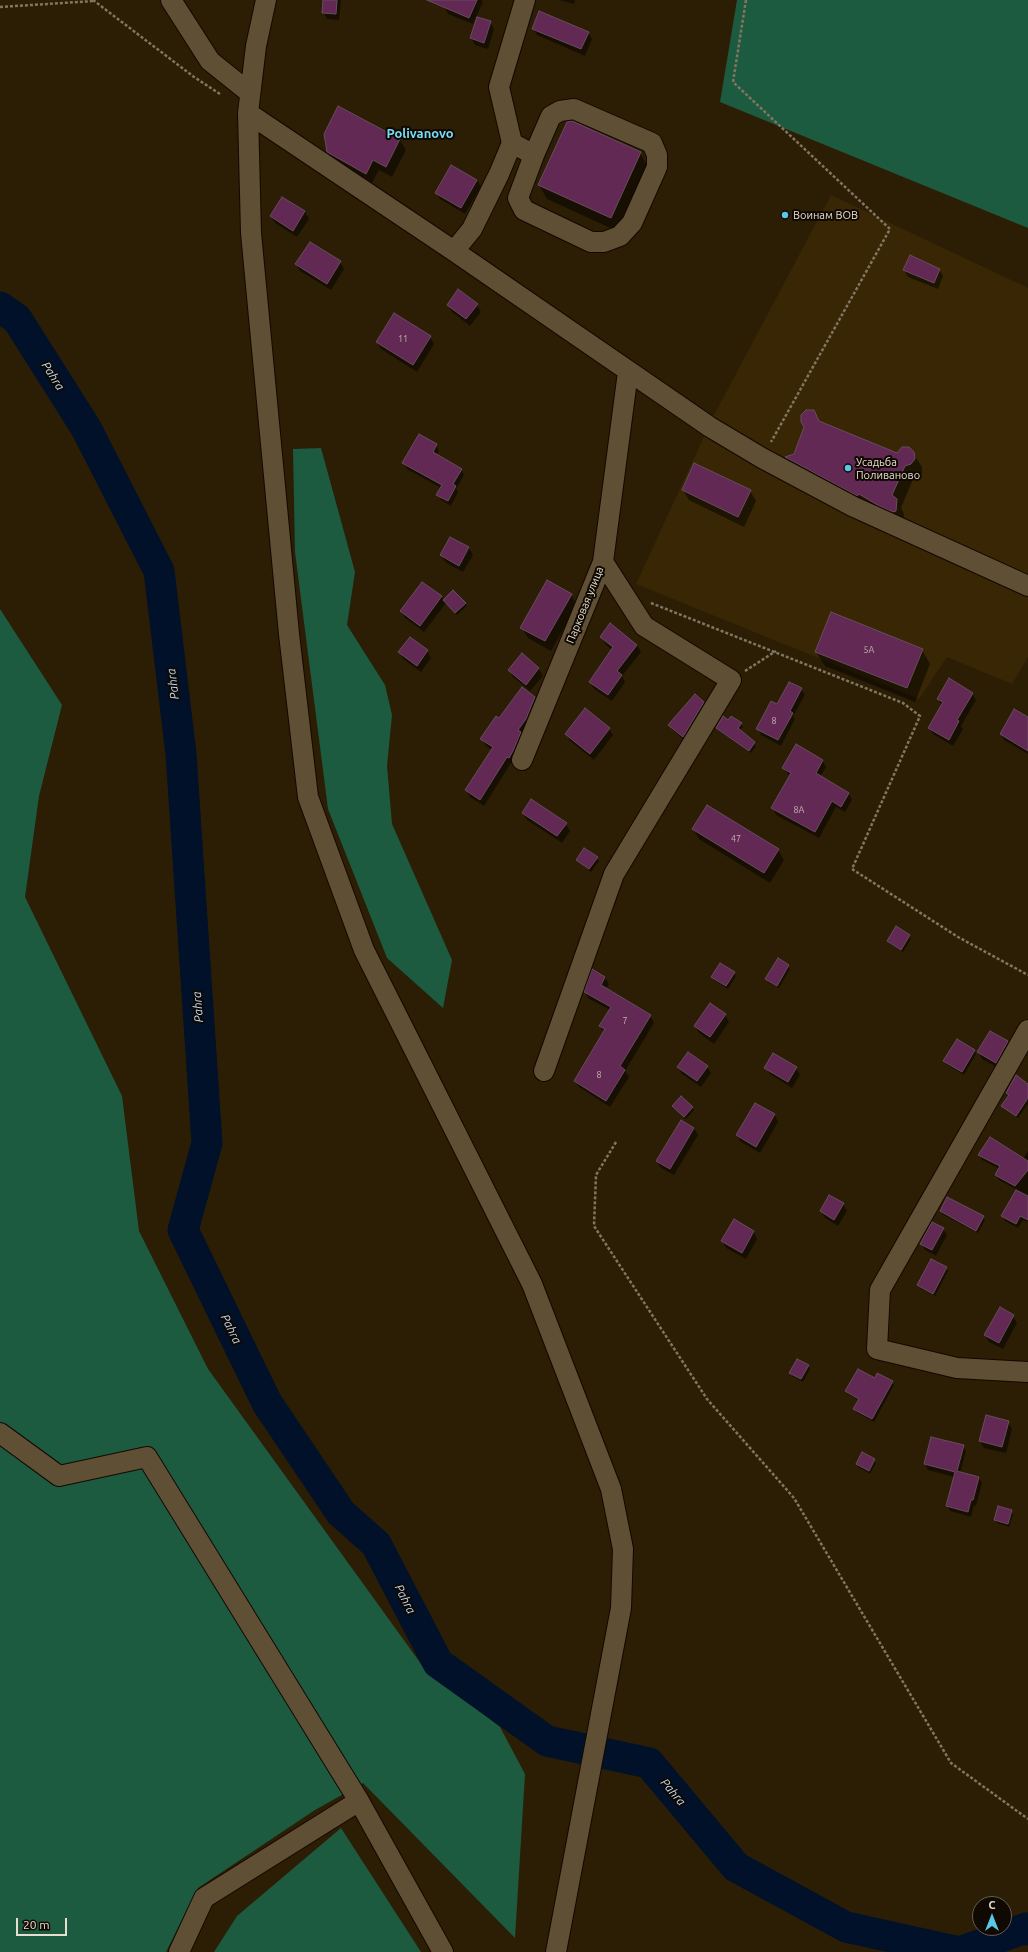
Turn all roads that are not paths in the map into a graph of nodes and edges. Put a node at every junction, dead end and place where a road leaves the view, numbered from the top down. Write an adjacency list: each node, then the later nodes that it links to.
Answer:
1 (171, 0): 4 (street)
2 (266, 0): 4 (street)
3 (525, 0): 6 (street)
4 (250, 93): 5 (street)
5 (248, 113): 8 (street); 20 (street)
6 (512, 144): 7 (street); 8 (street)
7 (534, 155): 7 (street)
8 (454, 251): 9 (street)
9 (628, 372): 10 (street, Парковая улица); 11 (street)
10 (603, 562): 12 (street, Парковая улица); 14 (street)
11 (1028, 586)
12 (522, 760)
13 (1028, 1030): 15 (street)
14 (544, 1071)
15 (1028, 1372)
16 (0, 1433): 17 (street)
17 (359, 1802): 18 (street); 19 (street)
18 (179, 1952)
19 (443, 1952)
20 (556, 1952)

